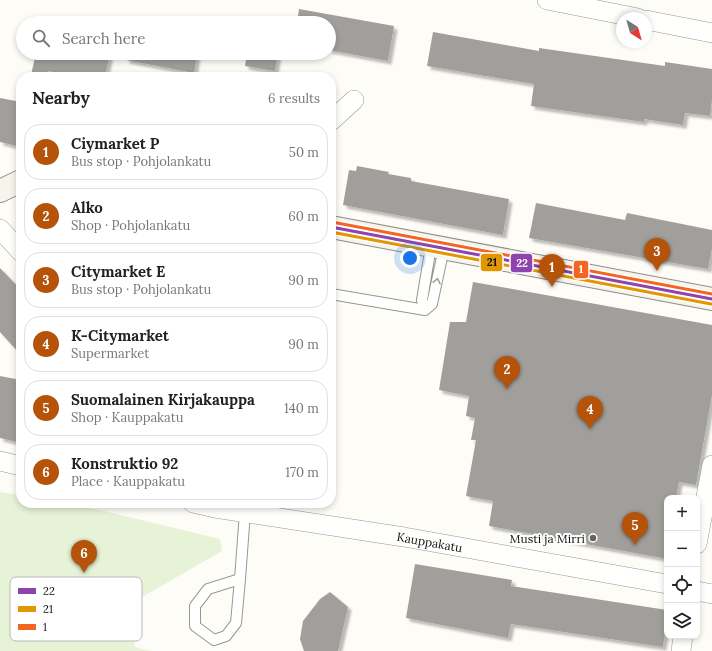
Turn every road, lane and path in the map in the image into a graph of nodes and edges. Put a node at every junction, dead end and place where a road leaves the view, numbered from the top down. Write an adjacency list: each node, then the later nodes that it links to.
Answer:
1 (547, 0): 2 (street)
2 (616, 14)
3 (652, 21): 4 (street)
4 (712, 33)
5 (354, 100): 6 (street)
6 (336, 116)
7 (16, 183): 8 (street)
8 (0, 191)
9 (336, 228): 12 (street)
10 (0, 229): 11 (street)
11 (16, 247)
12 (437, 247): 13 (lane); 14 (street)
13 (336, 295)
14 (712, 299)
15 (0, 461): 18 (street)
16 (712, 465): 22 (street)
17 (0, 466): 19 (street)
18 (16, 466)
19 (16, 467)
20 (245, 508): 23 (lane)
21 (250, 508): 24 (street, Kauppakatu)
22 (699, 531)
23 (240, 579): 23 (lane)
24 (664, 583)
25 (700, 592): 26 (street)
26 (712, 594)
27 (683, 639): 28 (street)
28 (681, 651)

